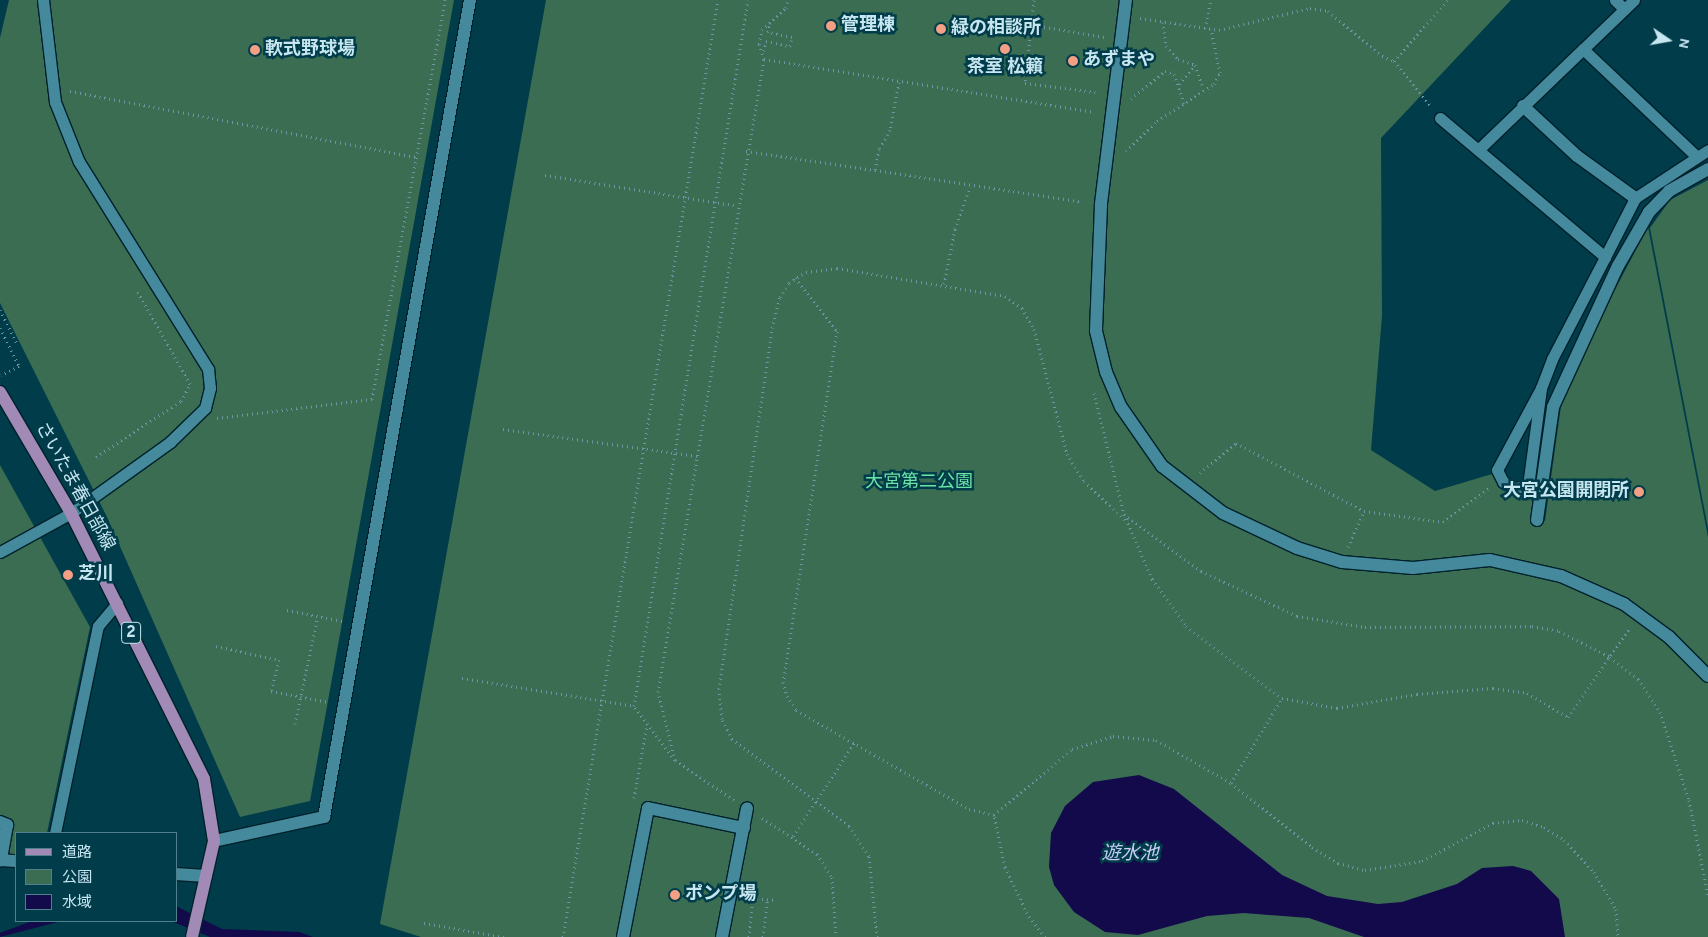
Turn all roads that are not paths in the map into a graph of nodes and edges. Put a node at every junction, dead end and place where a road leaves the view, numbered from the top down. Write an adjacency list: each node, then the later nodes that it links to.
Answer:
1 (43, 0): 18 (lane)
2 (470, 0): 27 (street)
3 (1126, 0): 22 (street)
4 (1615, 0): 6 (lane)
5 (1634, 0): 6 (lane)
6 (1624, 9): 7 (lane)
7 (1583, 50): 8 (lane); 12 (lane)
8 (1523, 106): 10 (lane); 14 (street)
9 (1440, 118): 10 (lane)
10 (1478, 150): 15 (lane)
11 (1708, 150): 12 (lane)
12 (1696, 156): 14 (lane)
13 (1708, 169): 19 (street)
14 (1634, 198): 15 (lane)
15 (1605, 257): 16 (lane)
16 (1541, 388): 16 (lane)
17 (0, 392): 18 (main road, さいたま春日部線 / 2)
18 (71, 513): 20 (lane); 21 (main road, さいたま春日部線 / 2)
19 (1536, 520)
20 (0, 552)
21 (117, 603): 26 (lane); 27 (main road, さいたま春日部線 / 2)
22 (1708, 676)
23 (748, 808): 25 (street)
24 (0, 822): 28 (street)
25 (744, 828): 33 (street); 34 (street)
26 (55, 832)
27 (214, 841): 31 (main road, さいたま春日部線 / 2)
28 (1, 860): 29 (street)
29 (15, 861)
30 (178, 875): 31 (street)
31 (204, 883): 32 (main road, さいたま春日部線 / 2)
32 (192, 937)
33 (623, 937)
34 (722, 937)

